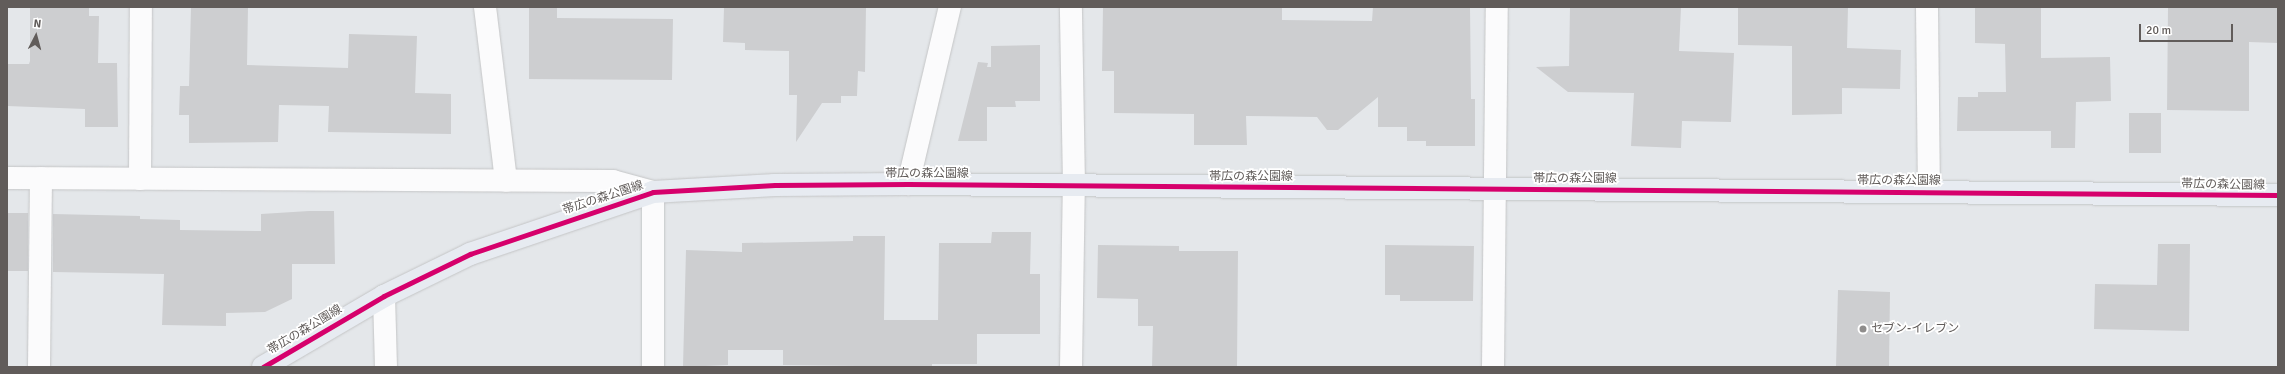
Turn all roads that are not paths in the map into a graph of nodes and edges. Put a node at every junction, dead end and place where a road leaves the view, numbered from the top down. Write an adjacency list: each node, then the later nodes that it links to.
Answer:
1 (141, 7): 9 (street)
2 (486, 7): 10 (street)
3 (950, 7): 11 (street)
4 (1071, 7): 12 (street)
5 (1497, 7): 13 (street)
6 (1927, 7): 14 (street)
7 (7, 178): 8 (street)
8 (41, 178): 9 (street); 18 (street)
9 (140, 178): 10 (street)
10 (506, 181): 15 (street)
11 (908, 184): 12 (main road, 帯広の森公園線); 15 (main road, 帯広の森公園線)
12 (1074, 186): 13 (main road, 帯広の森公園線); 22 (street)
13 (1494, 189): 14 (main road, 帯広の森公園線); 23 (street)
14 (1929, 191): 16 (main road, 帯広の森公園線)
15 (653, 192): 17 (main road, 帯広の森公園線); 21 (street)
16 (2278, 195)
17 (384, 296): 19 (main road, 帯広の森公園線); 20 (street)
18 (39, 367)
19 (263, 367)
20 (386, 367)
21 (653, 367)
22 (1071, 367)
23 (1493, 367)

